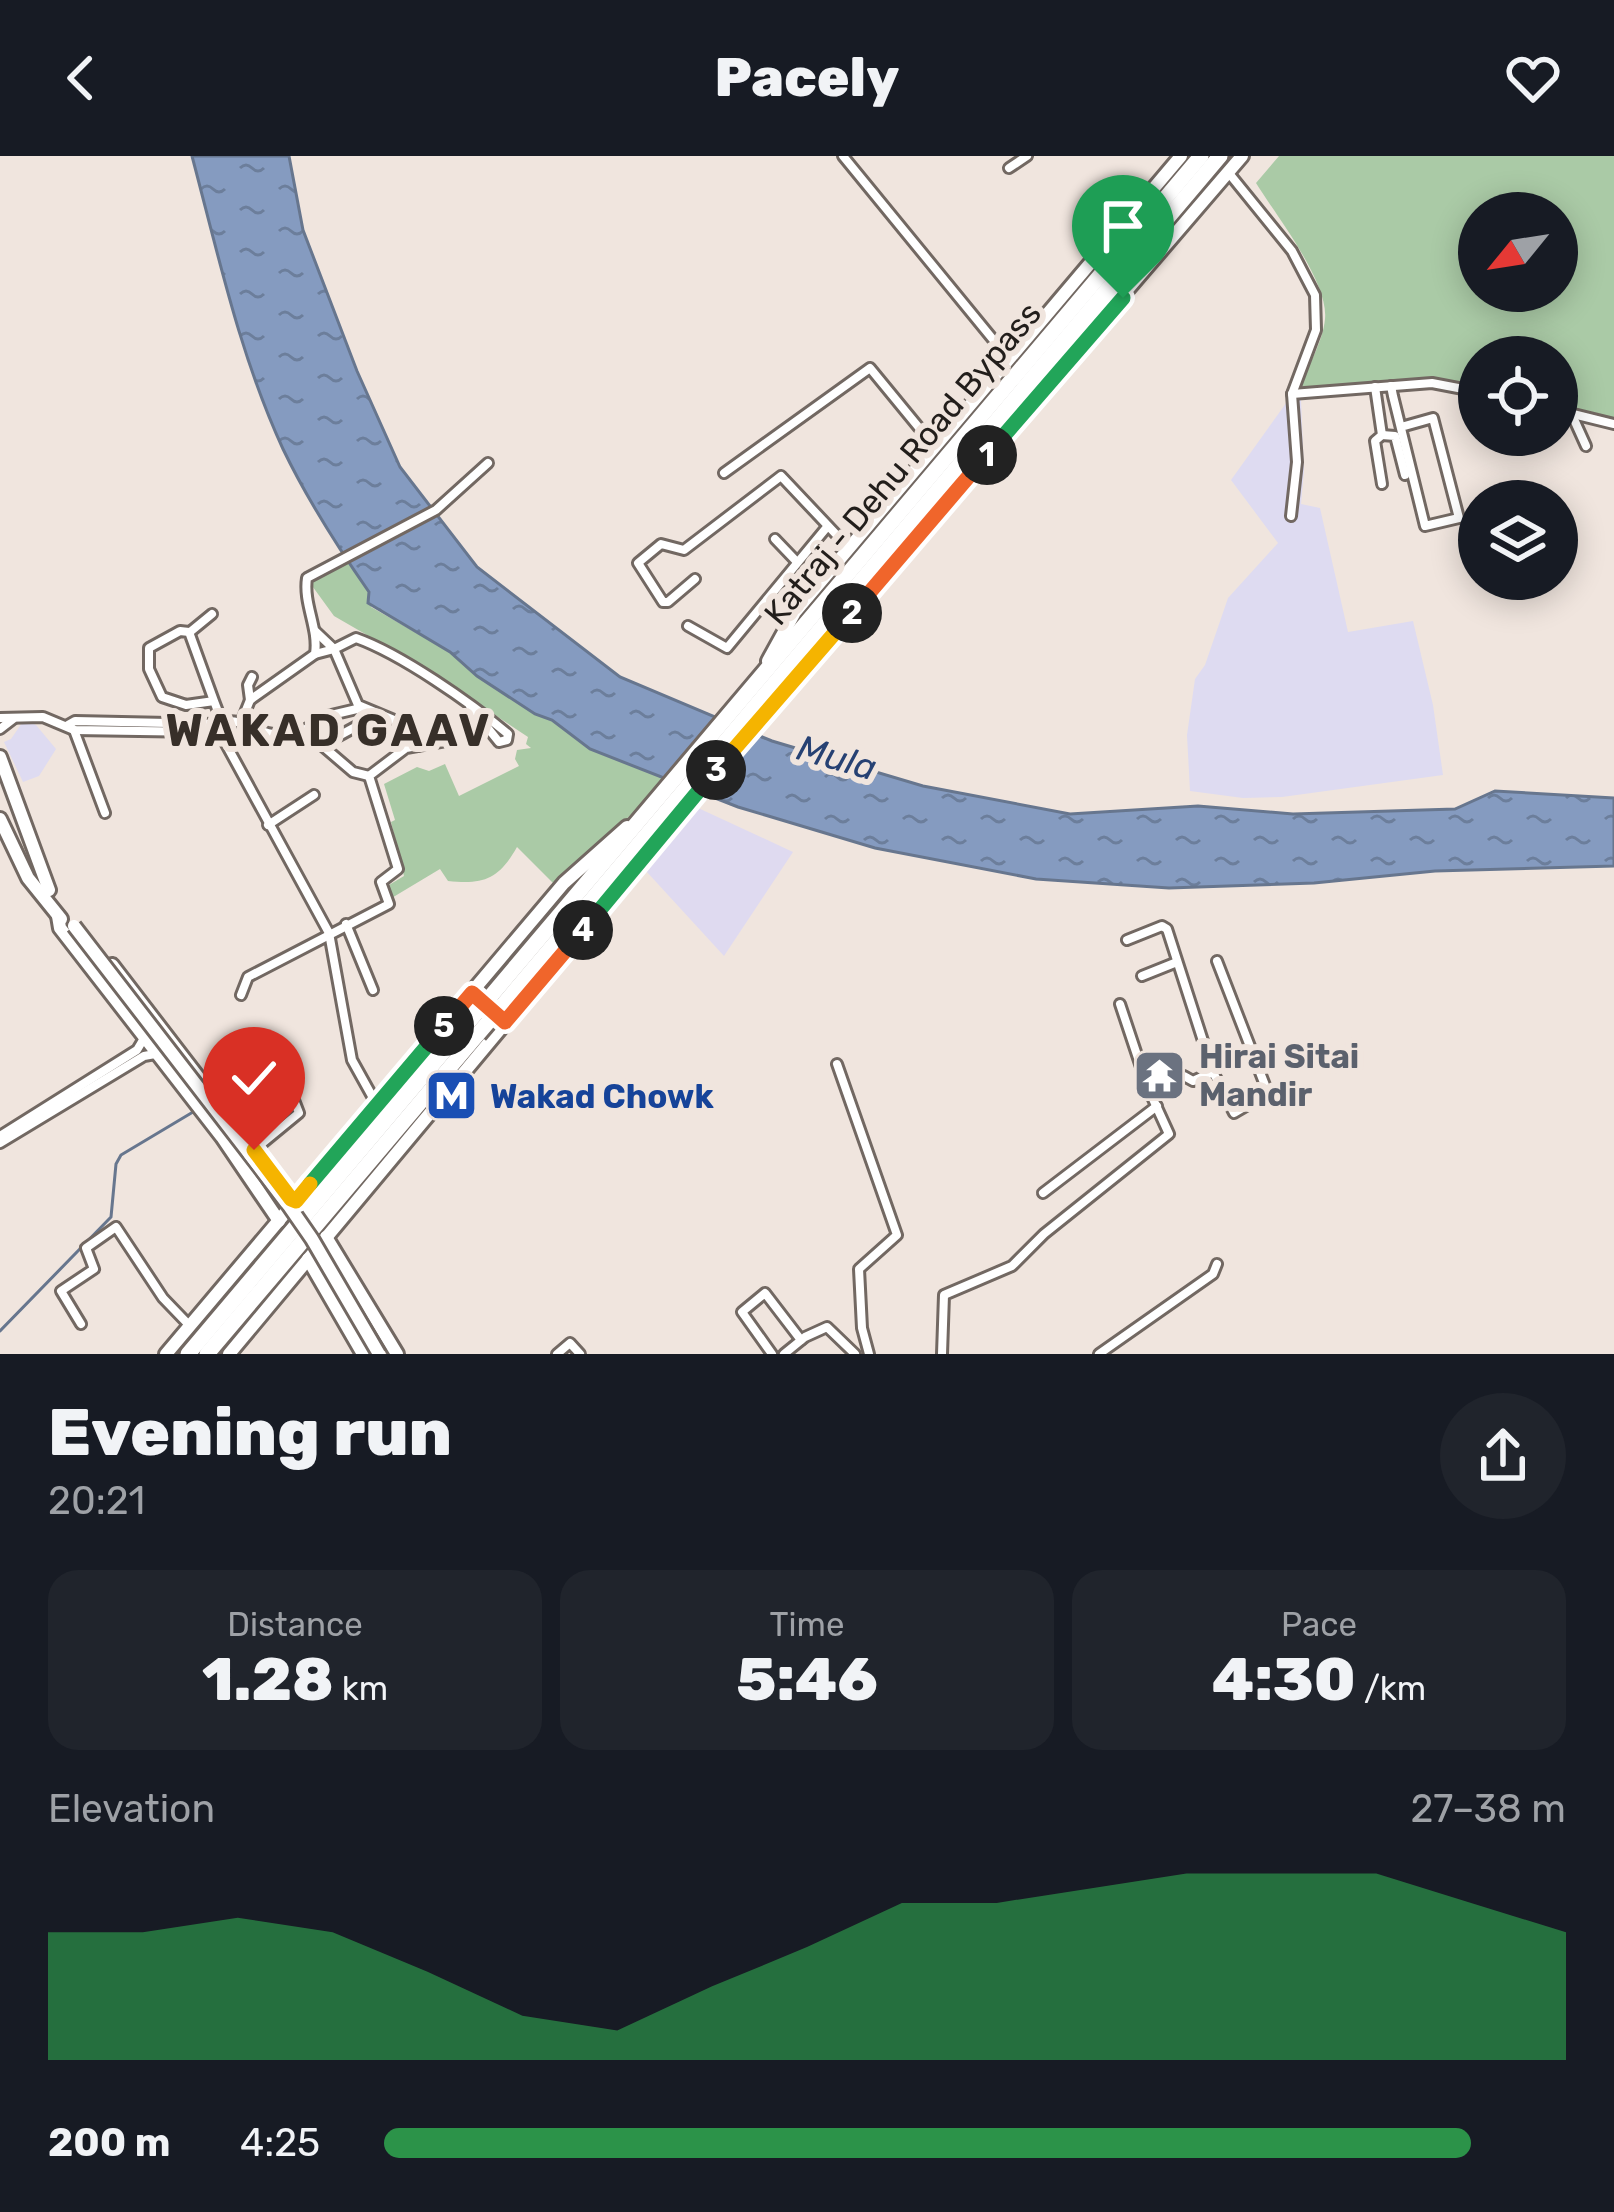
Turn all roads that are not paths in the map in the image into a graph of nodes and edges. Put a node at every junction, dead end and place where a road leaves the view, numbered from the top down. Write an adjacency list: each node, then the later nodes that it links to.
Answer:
1 (843, 156): 10 (street)
2 (1027, 156): 7 (street)
3 (1181, 156): 9 (main road)
4 (1201, 156): 9 (highway, Katraj - Dehu Road Bypass)
5 (1220, 156): 36 (highway, Katraj - Dehu Road Bypass)
6 (1242, 156): 8 (main road)
7 (1009, 167)
8 (1228, 172): 14 (street); 39 (main road)
9 (1142, 213): 10 (main road); 43 (highway, Katraj - Dehu Road Bypass)
10 (1009, 359): 20 (main road)
11 (1391, 386): 12 (street); 13 (street); 17 (street)
12 (1376, 387): 14 (street); 19 (street)
13 (1458, 388)
14 (1292, 394): 26 (street)
15 (1578, 415): 16 (street)
16 (1614, 424)
17 (1401, 427): 17 (street)
18 (1578, 428): 21 (street)
19 (1382, 435): 24 (street); 25 (street)
20 (934, 446): 23 (street); 29 (main road)
21 (1586, 446)
22 (488, 463): 34 (street)
23 (724, 472)
24 (1406, 475)
25 (1382, 484)
26 (1291, 516)
27 (827, 527): 29 (street); 30 (street); 31 (street)
28 (775, 539): 30 (street)
29 (849, 549): 43 (main road)
30 (797, 562): 33 (street)
31 (695, 579)
32 (212, 614): 35 (street)
33 (688, 626)
34 (314, 630): 37 (street); 38 (street)
35 (189, 632): 41 (street); 41 (street)
36 (813, 638): 39 (highway); 43 (highway, Katraj - Dehu Road Bypass)
37 (334, 649): 38 (street); 44 (street); 45 (street)
38 (316, 654): 42 (street)
39 (806, 664): 43 (main road)
40 (252, 677): 42 (street)
41 (214, 700): 49 (street)
42 (250, 700): 48 (street)
43 (755, 700): 61 (highway, Katraj - Dehu Road Bypass)
44 (470, 706): 44 (street)
45 (361, 708): 53 (street); 56 (street)
46 (0, 718): 47 (street)
47 (13, 719): 51 (street); 52 (street)
48 (242, 720): 49 (street); 53 (street)
49 (219, 723): 51 (street); 62 (street)
50 (357, 726): 55 (street)
51 (71, 727): 60 (street)
52 (0, 729)
53 (304, 730): 55 (street)
54 (446, 741): 56 (street)
55 (324, 744): 58 (street)
56 (418, 746): 58 (street)
57 (0, 757): 64 (main road)
58 (369, 776): 65 (street)
59 (314, 795): 62 (street)
60 (105, 813)
61 (656, 816): 73 (main road); 75 (highway, Katraj - Dehu Road Bypass); 75 (main road)
62 (268, 826): 66 (street)
63 (2, 827): 64 (main road)
64 (61, 914): 76 (main road); 85 (main road); 105 (main road, bridge)
65 (346, 924): 66 (street); 71 (street)
66 (329, 933): 72 (street); 83 (street)
67 (1127, 940): 69 (street)
68 (1217, 961): 79 (street)
69 (1177, 962): 70 (street); 79 (street)
70 (1142, 976)
71 (373, 990)
72 (241, 994)
73 (467, 998): 75 (main road); 83 (main road)
74 (1120, 1004): 81 (street)
75 (490, 1019): 91 (highway); 92 (main road); 102 (highway)
76 (143, 1040): 77 (main road); 82 (street)
77 (154, 1054): 82 (street); 86 (main road)
78 (837, 1064): 112 (street)
79 (1213, 1072): 81 (street)
80 (286, 1082): 88 (street)
81 (1152, 1094): 84 (street)
82 (58, 1104): 87 (street)
83 (377, 1105): 90 (main road)
84 (1156, 1106): 89 (street); 113 (street)
85 (236, 1124): 86 (main road); 88 (main road)
86 (222, 1137): 91 (main road)
87 (0, 1140)
88 (254, 1150): 90 (main road)
89 (1043, 1193)
90 (296, 1201): 91 (main road)
91 (284, 1227): 98 (main road); 101 (highway)
92 (326, 1237): 93 (main road); 106 (main road)
93 (308, 1259): 95 (main road); 96 (main road)
94 (1217, 1264): 114 (street)
95 (295, 1276): 96 (main road); 103 (main road)
96 (322, 1282): 104 (main road)
97 (81, 1324): 98 (street)
98 (190, 1326): 100 (main road)
99 (801, 1340): 109 (street); 110 (street); 111 (street)
100 (166, 1354)
101 (188, 1354)
102 (207, 1354)
103 (229, 1354)
104 (363, 1354)
105 (376, 1354)
106 (397, 1354)
107 (557, 1354): 108 (street)
108 (580, 1354)
109 (772, 1354)
110 (784, 1354)
111 (855, 1354)
112 (869, 1354)
113 (942, 1354)
114 (1100, 1354)

